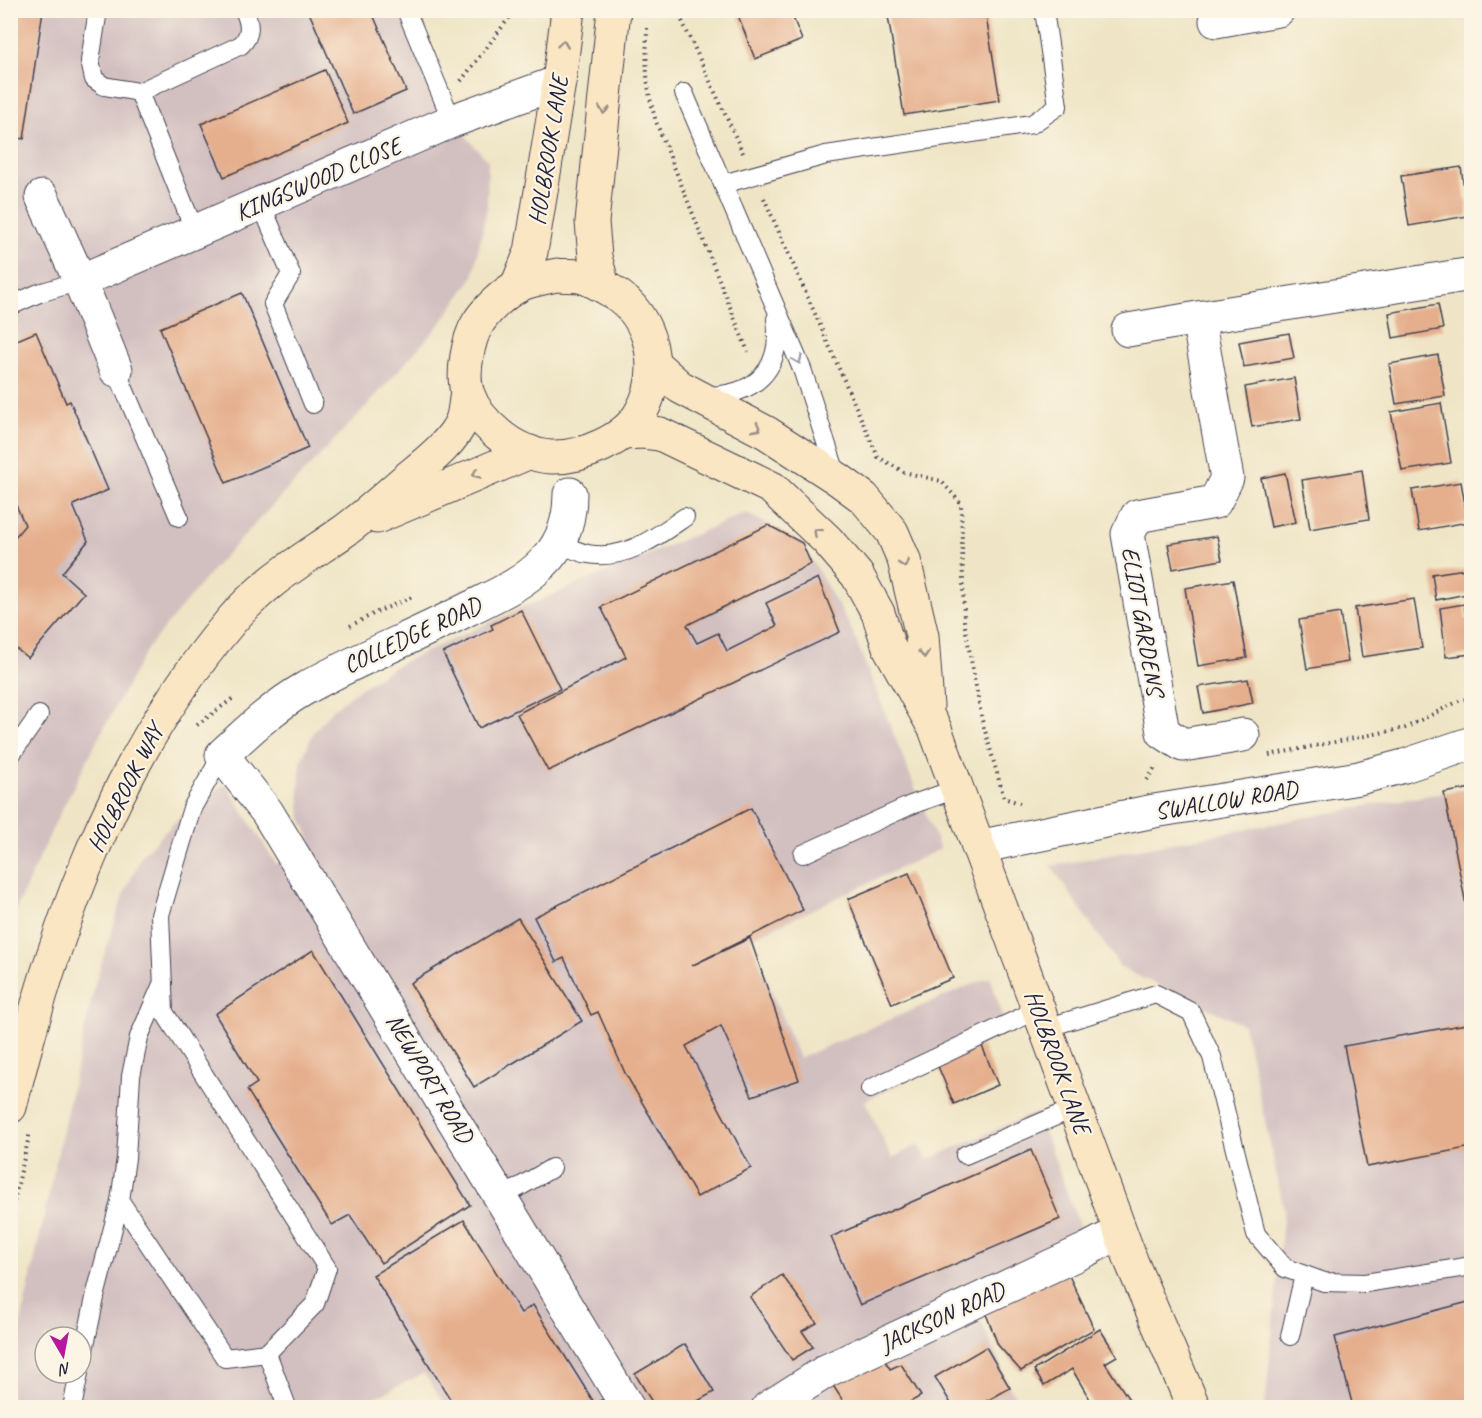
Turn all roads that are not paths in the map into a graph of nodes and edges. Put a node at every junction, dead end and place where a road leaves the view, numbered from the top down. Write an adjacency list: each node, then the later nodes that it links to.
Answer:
1 (98, 10): 10 (lane)
2 (244, 10): 10 (lane)
3 (406, 10): 12 (lane)
4 (568, 10): 9 (main road, HOLBROOK LANE, one-way to 4)
5 (614, 10): 20 (main road, HOLBROOK LANE, one-way to 20)
6 (1044, 10): 13 (lane)
7 (1278, 10): 8 (street)
8 (1216, 21)
9 (559, 82): 12 (street, KINGSWOOD CLOSE); 19 (main road, HOLBROOK LANE)
10 (138, 92): 16 (lane)
11 (684, 93): 13 (lane)
12 (448, 112): 15 (street, KINGSWOOD CLOSE)
13 (723, 184): 22 (lane)
14 (42, 197): 18 (street)
15 (261, 204): 16 (street, KINGSWOOD CLOSE); 29 (lane)
16 (195, 232): 18 (street, KINGSWOOD CLOSE)
17 (1472, 274): 23 (street)
18 (80, 281): 21 (lane); 26 (street)
19 (518, 286): 20 (main road); 27 (main road)
20 (603, 286): 25 (main road)
21 (10, 306)
22 (775, 306): 28 (lane); 33 (lane, one-way to 33)
23 (1198, 318): 24 (street); 41 (street, ELIOT GARDENS)
24 (1128, 330)
25 (654, 364): 28 (main road, HOLBROOK LANE); 30 (main road)
26 (116, 370): 35 (lane)
27 (467, 393): 32 (main road); 37 (main road, HOLBROOK WAY)
28 (693, 394): 33 (main road, HOLBROOK LANE, one-way to 33)
29 (313, 404)
30 (623, 433): 31 (main road); 39 (main road, HOLBROOK LANE, one-way to 30)
31 (586, 452): 32 (main road); 34 (street, COLLEDGE ROAD)
32 (540, 454): 34 (street); 37 (main road, HOLBROOK WAY, one-way to 37)
33 (838, 479): 39 (main road, HOLBROOK LANE, one-way to 39)
34 (570, 494): 38 (street, COLLEDGE ROAD)
35 (178, 517)
36 (685, 517): 38 (lane)
37 (342, 533): 51 (main road, HOLBROOK WAY)
38 (557, 543): 43 (street, COLLEDGE ROAD)
39 (927, 714): 45 (main road, HOLBROOK LANE)
40 (39, 715): 44 (lane)
41 (1243, 735)
42 (1472, 743): 46 (street, SWALLOW ROAD)
43 (222, 755): 48 (lane); 55 (street, NEWPORT ROAD)
44 (10, 756)
45 (956, 789): 46 (main road, HOLBROOK LANE); 47 (lane)
46 (978, 846): 49 (main road, HOLBROOK LANE)
47 (803, 854)
48 (163, 982): 56 (lane); 62 (lane)
49 (1042, 1019): 50 (lane); 52 (main road, HOLBROOK LANE); 59 (lane)
50 (870, 1089)
51 (10, 1107)
52 (1075, 1108): 53 (lane); 57 (main road, HOLBROOK LANE)
53 (965, 1155)
54 (552, 1168): 55 (lane)
55 (502, 1197): 67 (street, NEWPORT ROAD)
56 (120, 1201): 60 (lane); 62 (lane)
57 (1120, 1232): 64 (street, JACKSON ROAD); 68 (main road, HOLBROOK LANE)
58 (1472, 1266): 59 (lane)
59 (1304, 1275): 61 (lane)
60 (89, 1325)
61 (1290, 1336)
62 (267, 1353): 66 (lane)
63 (77, 1385): 65 (lane)
64 (774, 1406)
65 (72, 1407)
66 (282, 1407)
67 (628, 1407)
68 (1194, 1407)

